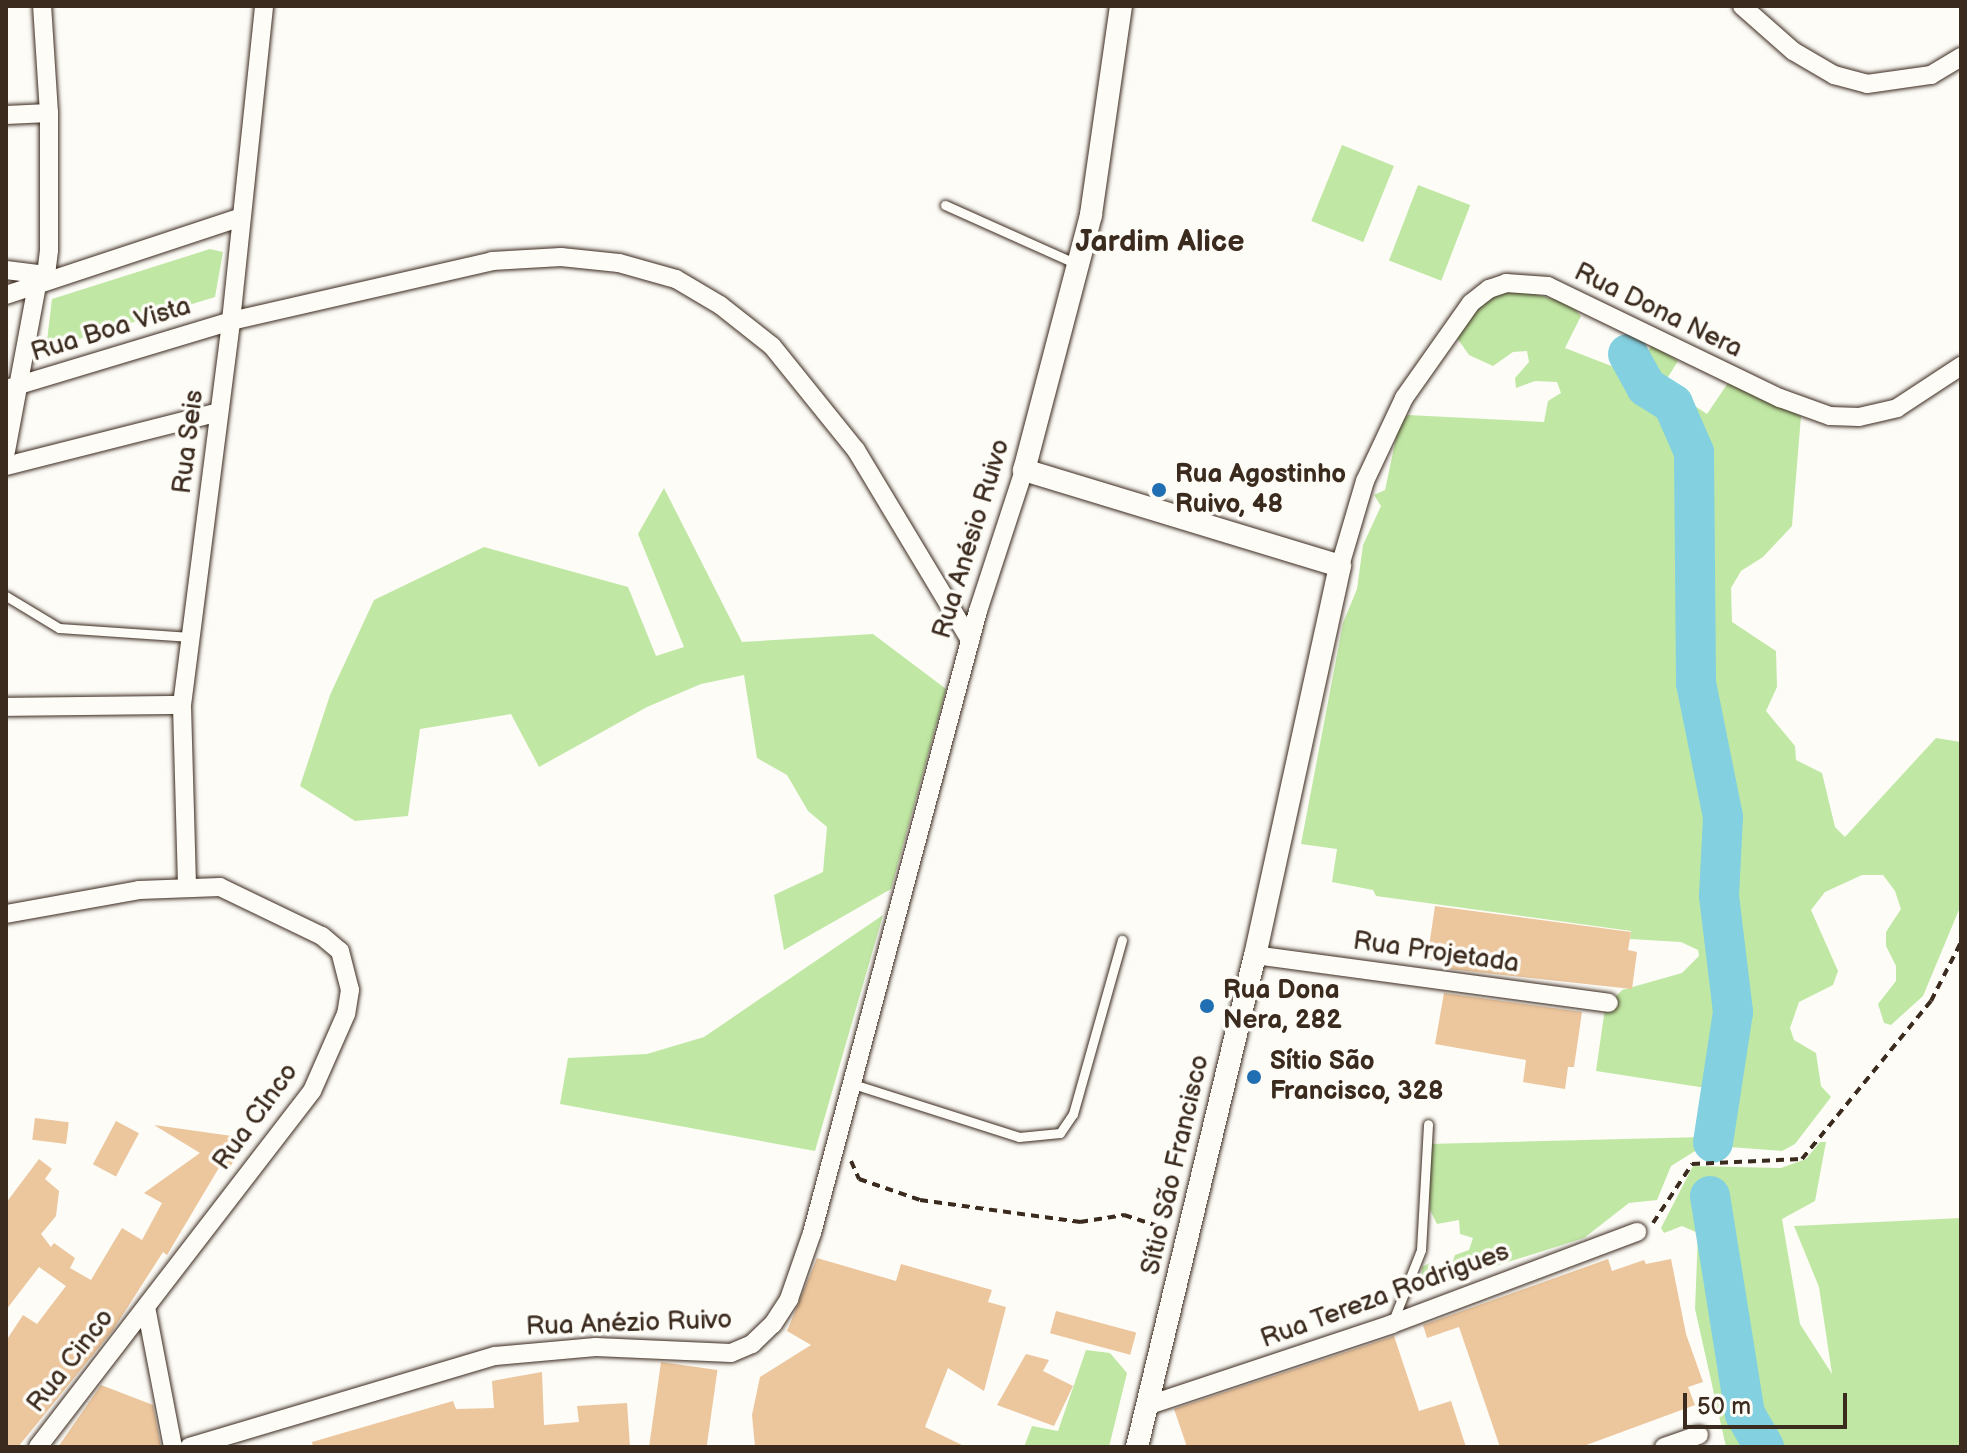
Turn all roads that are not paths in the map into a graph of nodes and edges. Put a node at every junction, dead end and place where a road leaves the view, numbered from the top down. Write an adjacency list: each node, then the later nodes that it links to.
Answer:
1 (42, 6): 6 (street)
2 (264, 6): 9 (street, Rua Seis)
3 (1121, 6): 10 (street, Rua Anésio Ruivo)
4 (1742, 6): 5 (street)
5 (1961, 57)
6 (49, 113): 7 (street); 12 (street)
7 (6, 115)
8 (945, 205): 10 (lane)
9 (239, 218): 12 (street); 14 (street, Rua Seis)
10 (1078, 265): 20 (street, Rua Anésio Ruivo)
11 (6, 270): 12 (street)
12 (42, 280): 13 (street); 16 (street)
13 (6, 295)
14 (231, 321): 16 (street, Rua Boa Vista); 17 (street, Rua Seis); 24 (street, Rua Boa Vista)
15 (1961, 366): 21 (street, Rua Dona Nera)
16 (11, 388): 18 (street)
17 (219, 412): 19 (street); 23 (street, Rua Seis)
18 (6, 451)
19 (6, 466)
20 (1024, 470): 21 (street); 24 (street, Rua Anésio Ruivo)
21 (1340, 566): 30 (street, Sítio São Francisco)
22 (6, 596): 23 (lane)
23 (191, 637): 25 (street, Rua Seis)
24 (970, 640): 32 (street, Rua Anésio Ruivo)
25 (182, 705): 26 (street); 27 (street, Rua Seis)
26 (6, 707)
27 (187, 885): 28 (street, Rua CInco); 35 (street, Rua CInco)
28 (6, 914)
29 (1122, 940): 32 (lane)
30 (1255, 955): 31 (street, Rua Projetada); 37 (street, Sítio São Francisco)
31 (1609, 1003)
32 (853, 1084): 41 (street, Rua Anézio Ruivo)
33 (1428, 1124): 36 (lane)
34 (1637, 1232): 36 (street, Rua Tereza Rodrigues)
35 (146, 1307): 39 (street, Rua Cinco); 40 (street)
36 (1392, 1324): 37 (street, Rua Tereza Rodrigues)
37 (1149, 1405): 42 (street, Sítio São Francisco)
38 (1699, 1435): 43 (street)
39 (38, 1447)
40 (173, 1447)
41 (189, 1447)
42 (1137, 1447)
43 (1664, 1447)

